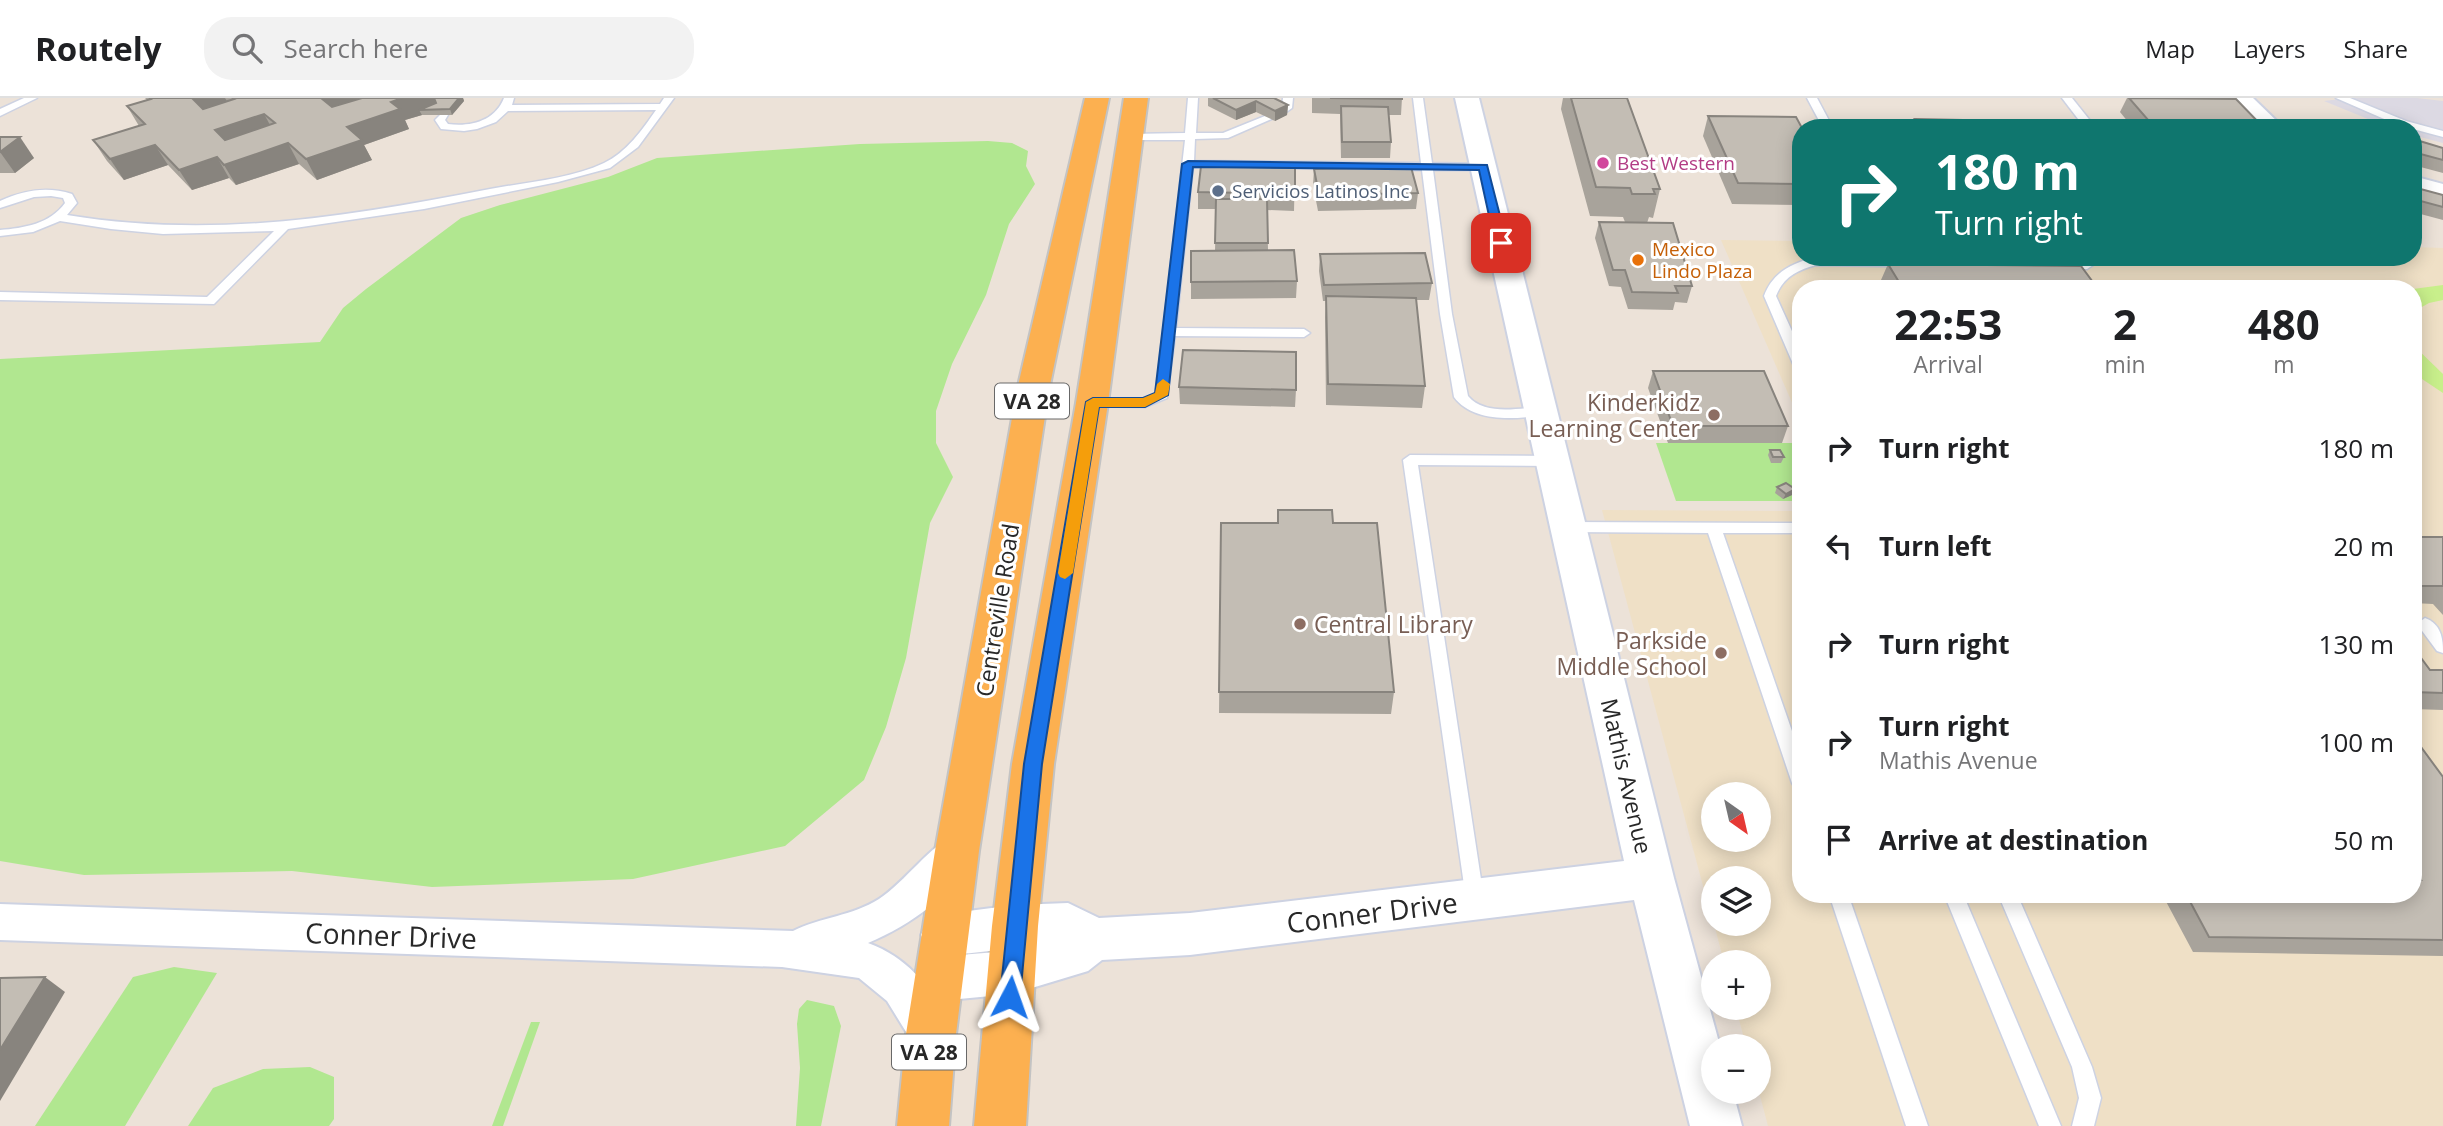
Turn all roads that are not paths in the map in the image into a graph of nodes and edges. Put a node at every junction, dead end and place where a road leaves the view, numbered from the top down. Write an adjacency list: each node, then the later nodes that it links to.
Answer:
1 (32, 98): 14 (lane)
2 (1097, 98): 48 (highway, Centreville Road / VA 28)
3 (1193, 98): 24 (lane)
4 (1288, 98): 15 (lane)
5 (1418, 98): 26 (lane)
6 (1467, 98): 27 (street, Mathis Avenue)
7 (1812, 98): 18 (lane)
8 (2067, 98): 19 (lane)
9 (2341, 98): 21 (lane)
10 (2238, 99): 20 (street)
11 (508, 103): 12 (lane); 16 (lane)
12 (666, 103): 32 (lane)
13 (1136, 111): 24 (lane); 39 (highway, VA 28)
14 (0, 113)
15 (1282, 113)
16 (443, 115)
17 (1269, 118): 24 (lane)
18 (1823, 119)
19 (2084, 119)
20 (2262, 119)
21 (2391, 119)
22 (2422, 128): 23 (lane)
23 (2443, 134)
24 (1191, 138): 25 (lane)
25 (1188, 164): 26 (lane); 36 (lane)
26 (1427, 167): 27 (lane); 40 (lane)
27 (1483, 167): 40 (street, Mathis Avenue)
28 (2422, 185): 29 (street)
29 (2443, 191)
30 (0, 205): 31 (lane)
31 (58, 217): 32 (lane); 33 (lane)
32 (283, 228): 35 (lane)
33 (0, 233)
34 (1800, 266): 38 (lane)
35 (0, 296)
36 (1169, 332): 37 (lane); 39 (lane)
37 (1304, 333)
38 (1792, 346)
39 (1093, 402): 56 (highway, VA 28)
40 (1541, 411): 41 (street, Mathis Avenue)
41 (1553, 461): 42 (street, Mathis Avenue); 50 (lane)
42 (1568, 527): 43 (lane); 49 (street, Mathis Avenue)
43 (1714, 528): 44 (lane); 47 (lane)
44 (1792, 529)
45 (2425, 624): 46 (lane)
46 (2443, 647)
47 (1792, 757)
48 (957, 851): 55 (street, Conner Drive); 57 (highway, Centreville Road / VA 28)
49 (1651, 878): 50 (street, Conner Drive); 61 (street, Mathis Avenue)
50 (1475, 899): 56 (street, Conner Drive)
51 (1841, 903): 62 (lane)
52 (1957, 903): 63 (lane)
53 (2011, 903): 64 (lane)
54 (0, 922): 55 (street, Conner Drive)
55 (782, 948): 58 (street, Conner Drive)
56 (1014, 949): 57 (street, Conner Drive); 60 (highway, VA 28)
57 (942, 957): 58 (highway, Centreville Road / VA 28)
58 (931, 1034): 59 (highway, Centreville Road / VA 28)
59 (923, 1126)
60 (1000, 1126)
61 (1716, 1126)
62 (1917, 1126)
63 (2050, 1126)
64 (2083, 1126)

